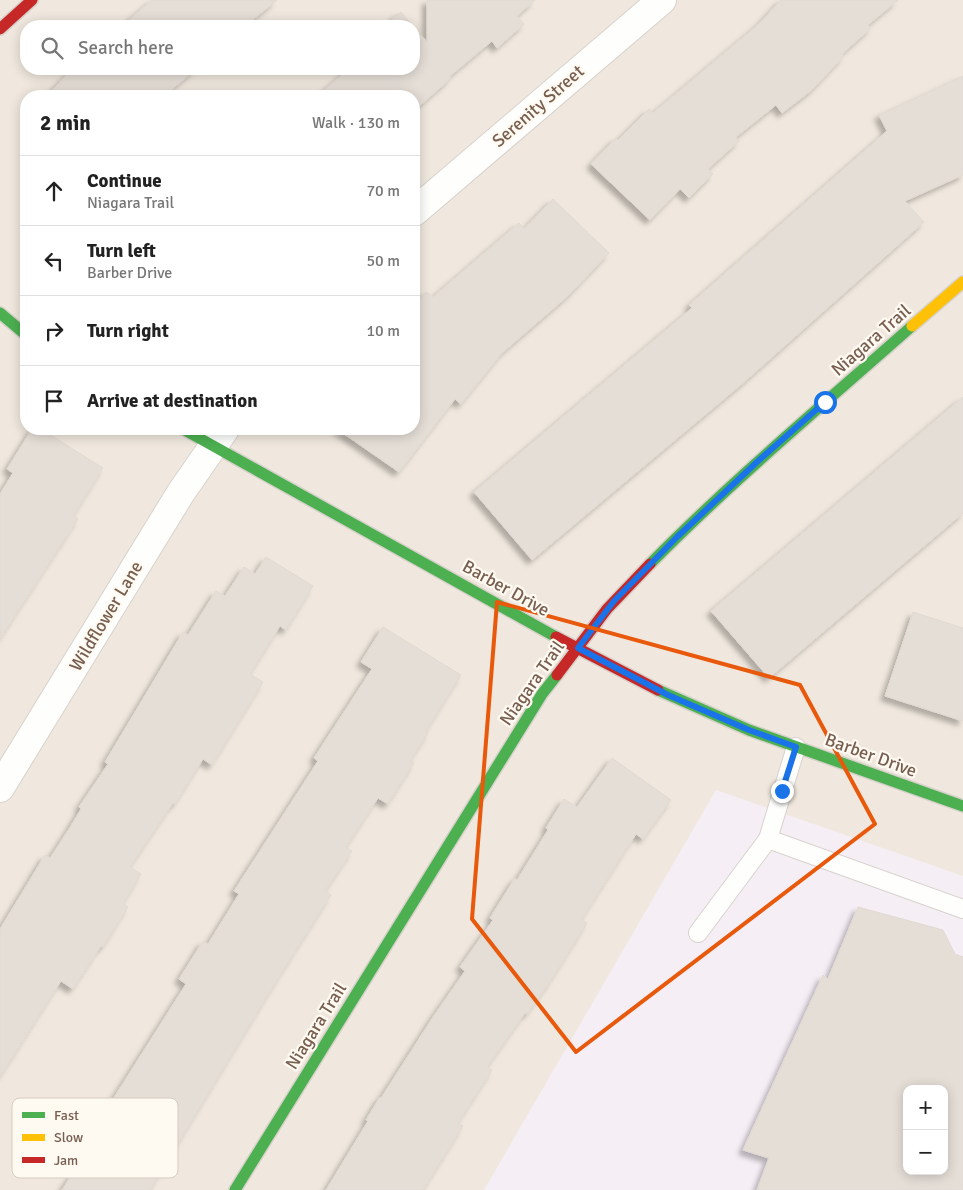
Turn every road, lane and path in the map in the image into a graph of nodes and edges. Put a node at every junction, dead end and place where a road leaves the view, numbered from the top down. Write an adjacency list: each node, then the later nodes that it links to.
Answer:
1 (32, 0): 3 (street)
2 (662, 0): 4 (street, Serenity Street)
3 (2, 29)
4 (420, 207)
5 (963, 282): 9 (street, Niagara Trail)
6 (0, 313): 7 (street)
7 (20, 330)
8 (219, 437): 9 (street, Barber Drive); 11 (street, Wildflower Lane)
9 (578, 648): 10 (street, Barber Drive); 16 (street, Niagara Trail)
10 (796, 747): 12 (street, Barber Drive); 13 (lane)
11 (0, 788)
12 (963, 806)
13 (768, 839): 14 (lane); 15 (lane)
14 (963, 909)
15 (698, 934)
16 (235, 1190)

